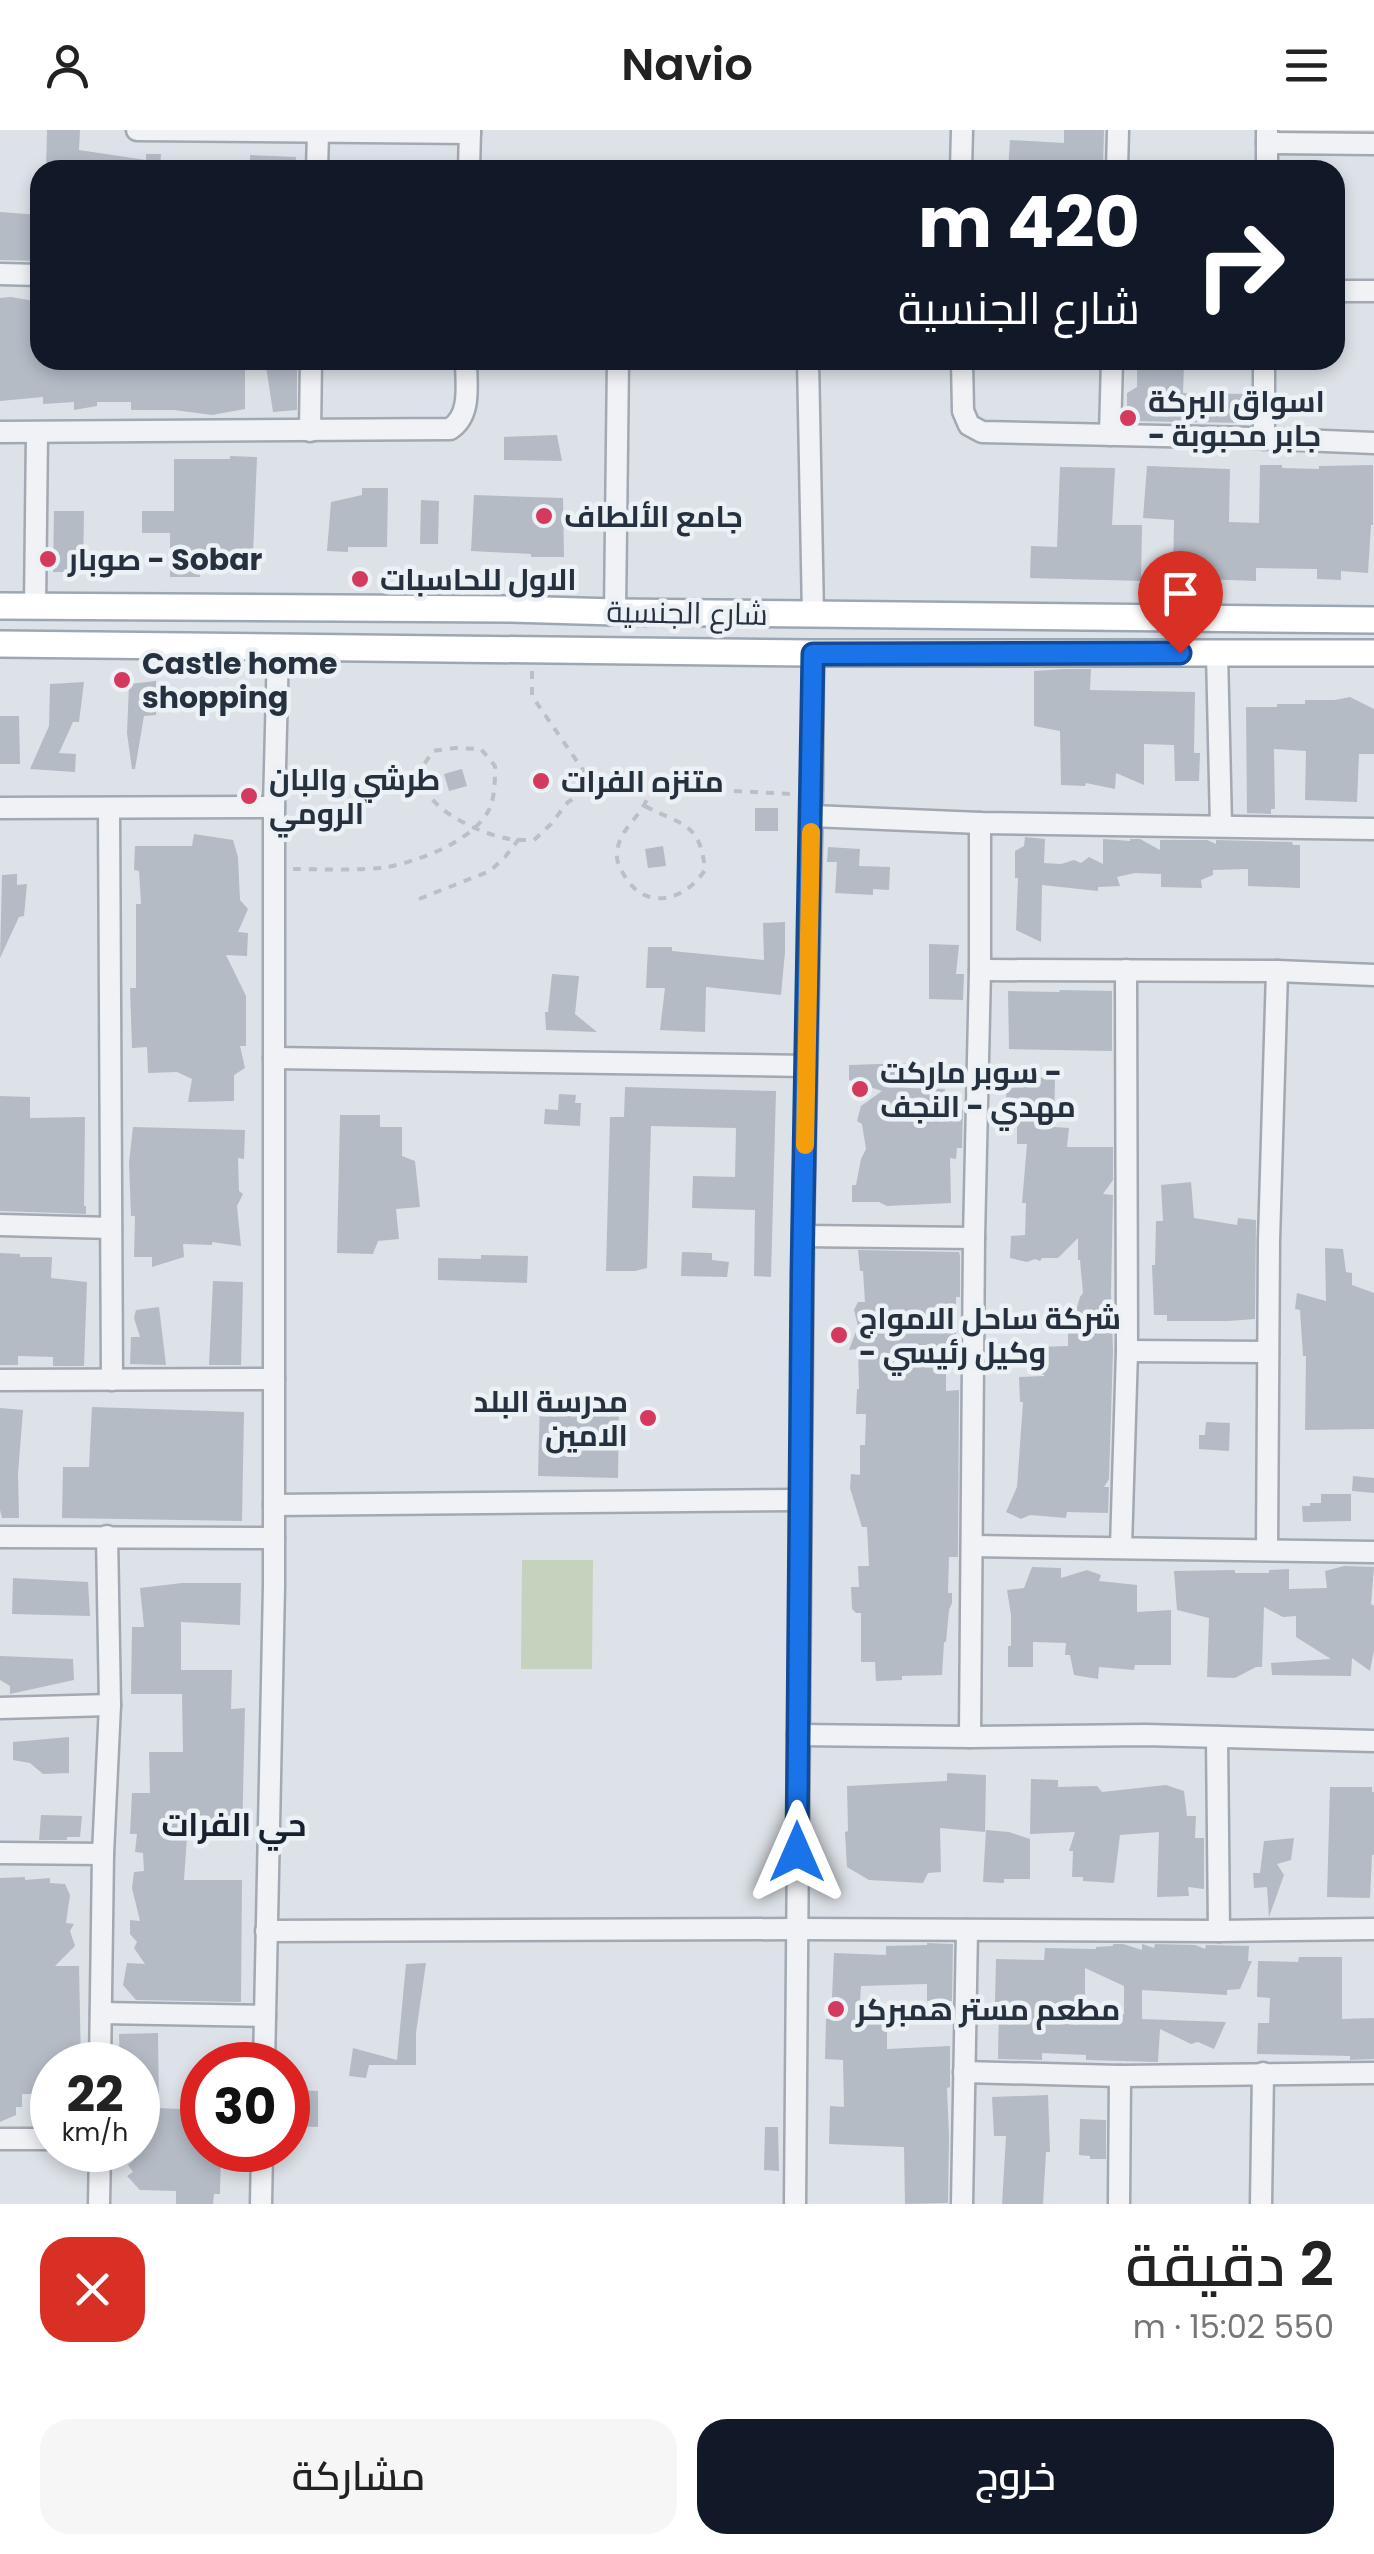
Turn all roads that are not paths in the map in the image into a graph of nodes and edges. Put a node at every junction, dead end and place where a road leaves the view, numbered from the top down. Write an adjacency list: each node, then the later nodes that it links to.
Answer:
1 (137, 130): 2 (street)
2 (173, 130): 6 (street)
3 (962, 130): 11 (street)
4 (1118, 130): 12 (street)
5 (470, 132): 6 (street); 10 (street)
6 (318, 133): 9 (street)
7 (1267, 136): 8 (street)
8 (1374, 144)
9 (317, 160)
10 (470, 160)
11 (961, 160)
12 (1117, 160)
13 (0, 274): 14 (street)
14 (30, 275)
15 (1345, 291): 16 (street)
16 (1374, 291)
17 (311, 370): 24 (street)
18 (466, 370): 24 (street)
19 (618, 370): 34 (street)
20 (808, 370): 35 (street)
21 (962, 370): 27 (street)
22 (1112, 370): 27 (street)
23 (1264, 370): 28 (street)
24 (310, 430): 26 (street)
25 (0, 432): 26 (street)
26 (38, 433): 31 (street)
27 (1110, 435): 28 (street)
28 (1264, 438): 29 (street)
29 (1374, 444)
30 (0, 606): 31 (main road, شارع الجنسية)
31 (35, 606): 32 (main road, شارع الجنسية)
32 (510, 609): 33 (main road, شارع الجنسية); 39 (main road)
33 (555, 610): 34 (main road, شارع الجنسية); 40 (main road)
34 (615, 612): 35 (main road, شارع الجنسية)
35 (812, 615): 36 (main road, شارع الجنسية)
36 (1374, 620)
37 (0, 644): 38 (main road, شارع الجنسية)
38 (278, 649): 39 (main road, شارع الجنسية); 44 (street)
39 (504, 651): 40 (main road, شارع الجنسية)
40 (542, 651): 42 (main road, شارع الجنسية)
41 (1218, 653): 42 (main road, شارع الجنسية); 43 (main road, شارع الجنسية); 49 (street)
42 (813, 654): 47 (street)
43 (1374, 654)
44 (274, 807): 46 (street); 55 (street)
45 (0, 808): 46 (street)
46 (109, 808): 58 (street)
47 (812, 816): 48 (street); 56 (street)
48 (980, 822): 49 (street); 51 (street)
49 (1220, 826): 50 (street)
50 (1374, 829)
51 (980, 970): 52 (street); 60 (street)
52 (1126, 970): 53 (street); 61 (street)
53 (1278, 971): 54 (street); 62 (street)
54 (1374, 974)
55 (274, 1058): 56 (street); 63 (street)
56 (806, 1066): 59 (street)
57 (0, 1225): 58 (street)
58 (111, 1228): 65 (street)
59 (803, 1236): 60 (street); 66 (street)
60 (974, 1238): 71 (street)
61 (1127, 1350): 62 (street); 72 (street)
62 (1268, 1352): 73 (street)
63 (274, 1379): 65 (street); 67 (street)
64 (0, 1380): 65 (street)
65 (112, 1380)
66 (800, 1500): 67 (street); 77 (street)
67 (274, 1505): 70 (street)
68 (108, 1536): 69 (street); 70 (street); 75 (street)
69 (0, 1537)
70 (274, 1538): 86 (street)
71 (973, 1546): 72 (street); 78 (street)
72 (1122, 1547): 73 (street)
73 (1267, 1550): 74 (street)
74 (1374, 1552)
75 (110, 1705): 76 (street); 82 (street)
76 (0, 1708)
77 (798, 1735): 78 (street); 83 (street)
78 (970, 1737): 79 (street)
79 (1217, 1737): 80 (street); 87 (street)
80 (1374, 1741)
81 (0, 1853): 82 (street)
82 (103, 1854): 88 (street)
83 (796, 1929): 85 (street); 86 (street); 102 (street)
84 (1374, 1929): 87 (street)
85 (967, 1930): 87 (street); 92 (street)
86 (266, 1931): 89 (street)
87 (1219, 1931)
88 (101, 2013): 89 (street); 90 (street)
89 (265, 2016): 91 (street)
90 (100, 2042)
91 (264, 2042)
92 (964, 2072): 95 (street); 103 (street)
93 (1263, 2073): 94 (street); 95 (street); 105 (street)
94 (1374, 2073)
95 (1120, 2076): 104 (street)
96 (0, 2139): 97 (street)
97 (30, 2139)
98 (100, 2172): 100 (street)
99 (262, 2172): 101 (street)
100 (100, 2204)
101 (262, 2204)
102 (795, 2204)
103 (962, 2204)
104 (1118, 2204)
105 (1260, 2204)

